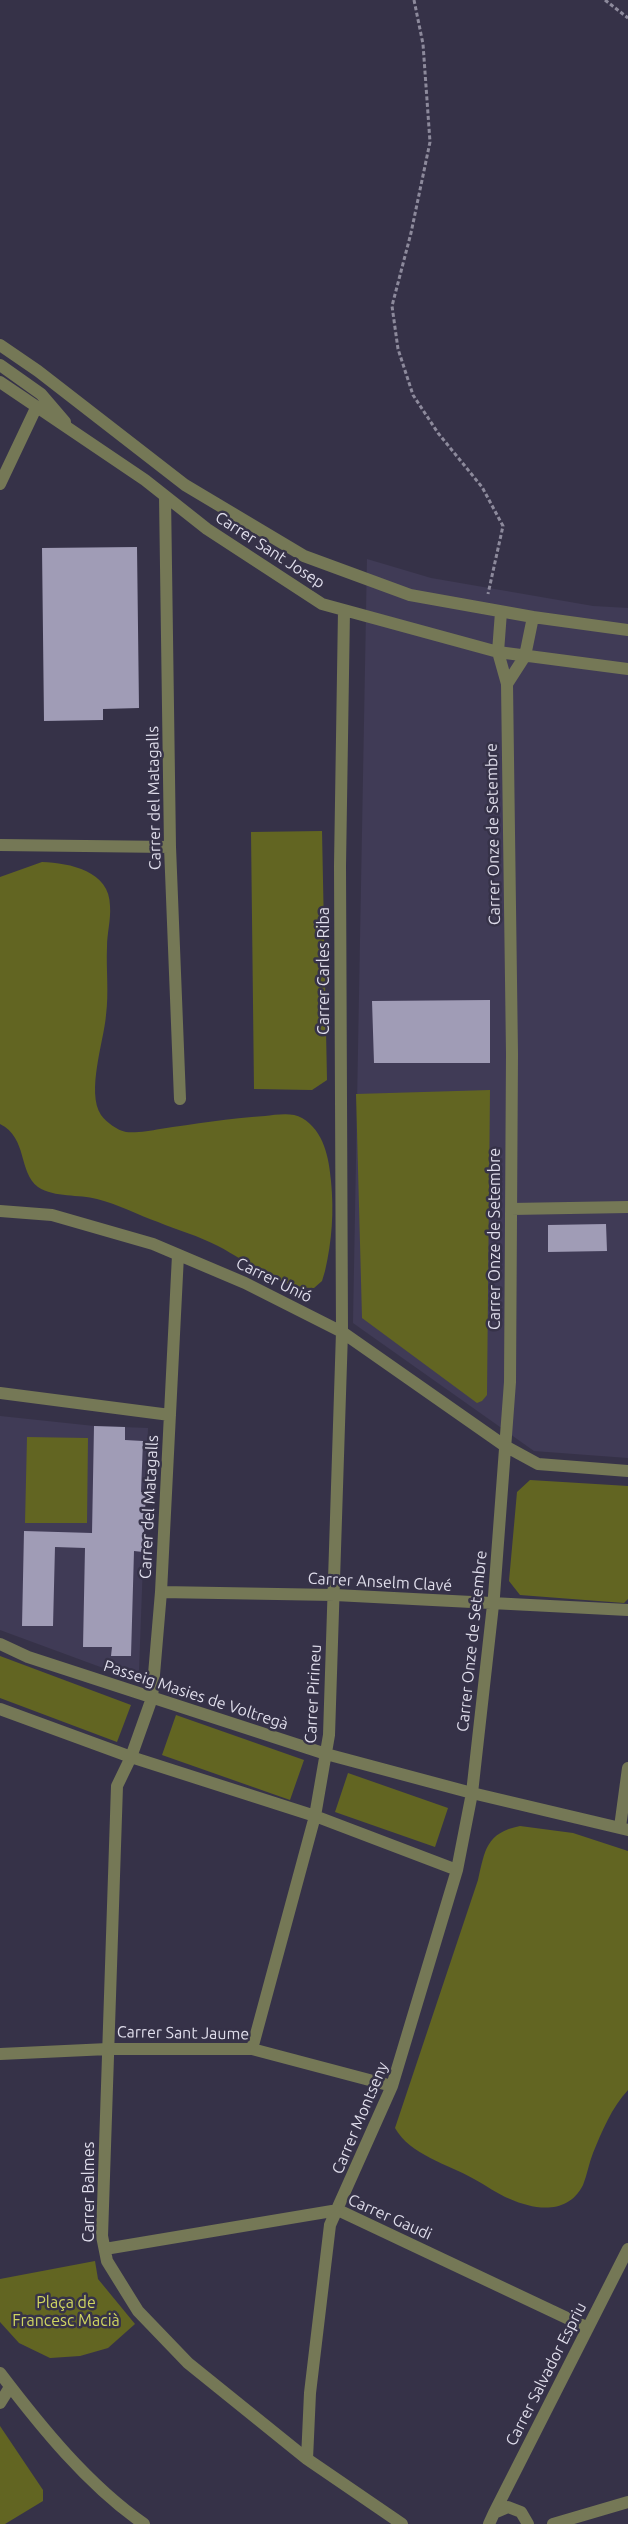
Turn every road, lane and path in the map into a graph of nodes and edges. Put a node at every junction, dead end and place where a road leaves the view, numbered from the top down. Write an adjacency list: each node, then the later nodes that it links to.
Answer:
1 (414, 0): 11 (path)
2 (605, 0): 3 (path)
3 (628, 18)
4 (0, 345): 11 (street)
5 (0, 365): 8 (street, Carrer Sant Josep)
6 (0, 382): 7 (street, Carrer Sant Josep)
7 (36, 408): 8 (street, Carrer Sant Josep); 9 (street)
8 (75, 434): 10 (street, Carrer Sant Josep)
9 (0, 484)
10 (165, 496): 12 (street, Carrer Sant Josep); 21 (street, Carrer del Matagalls)
11 (485, 609): 13 (street)
12 (344, 610): 16 (street, Carrer Sant Josep); 27 (street, Carrer Carles Riba)
13 (501, 612): 14 (street); 16 (street, Carrer Onze de Setembre)
14 (533, 617): 15 (street); 17 (street)
15 (628, 630)
16 (498, 652): 17 (street, Carrer Sant Josep); 19 (street, Carrer Onze de Setembre)
17 (525, 656): 18 (street, Carrer Sant Josep); 19 (street)
18 (628, 669)
19 (507, 684): 24 (street, Carrer Onze de Setembre)
20 (0, 844): 21 (street)
21 (170, 847): 22 (street, Carrer del Matagalls)
22 (180, 1099)
23 (628, 1207): 24 (street)
24 (511, 1209): 30 (street, Carrer Onze de Setembre)
25 (0, 1211): 26 (street, Carrer Unió)
26 (178, 1255): 27 (street, Carrer Unió); 29 (street, Carrer del Matagalls)
27 (342, 1332): 30 (street, Carrer Unió); 33 (street, Carrer Pirineu)
28 (0, 1393): 29 (street)
29 (170, 1415): 32 (street, Carrer del Matagalls)
30 (505, 1446): 31 (street, Carrer Unió); 34 (street, Carrer Onze de Setembre)
31 (628, 1471)
32 (161, 1592): 33 (street, Carrer Anselm Clavé); 37 (street, Carrer del Matagalls)
33 (334, 1595): 34 (street, Carrer Anselm Clavé); 39 (street, Carrer Pirineu)
34 (493, 1604): 35 (street, Carrer Anselm Clavé); 42 (street, Carrer Onze de Setembre)
35 (628, 1610)
36 (0, 1644): 37 (street, Passeig Masies de Voltregà)
37 (152, 1698): 39 (street, Passeig Masies de Voltregà); 40 (street, Carrer del Matagalls)
38 (0, 1709): 40 (street)
39 (326, 1754): 42 (street, Passeig Masies de Voltregà); 43 (street, Carrer Pirineu)
40 (132, 1757): 43 (street); 46 (street, Carrer Balmes)
41 (628, 1768): 44 (street)
42 (472, 1793): 44 (street, Passeig Masies de Voltregà); 45 (street, Carrer Montseny)
43 (314, 1816): 45 (street); 47 (street, Carrer Pirineu)
44 (624, 1829)
45 (457, 1870): 49 (street, Carrer Montseny)
46 (108, 2049): 47 (street, Carrer Sant Jaume); 48 (street, Carrer Sant Jaume); 51 (street, Carrer Balmes)
47 (252, 2049): 49 (street, Carrer Sant Jaume)
48 (0, 2054)
49 (392, 2086): 50 (street, Carrer Montseny)
50 (338, 2210): 51 (street, Carrer Gaudi); 54 (street, Carrer Gaudi); 58 (street, Carrer Montseny)
51 (105, 2249): 58 (street, Carrer Balmes)
52 (628, 2249): 53 (street, Carrer Salvador Espriu)
53 (623, 2269): 54 (street, Carrer Salvador Espriu)
54 (588, 2328): 60 (street, Carrer Salvador Espriu)
55 (0, 2373): 56 (street)
56 (10, 2387): 57 (street); 61 (street)
57 (0, 2402)
58 (307, 2459): 62 (street, Carrer Balmes)
59 (628, 2502): 64 (street)
60 (492, 2519): 63 (street)
61 (144, 2524)
62 (402, 2524)
63 (528, 2524)
64 (553, 2524)

